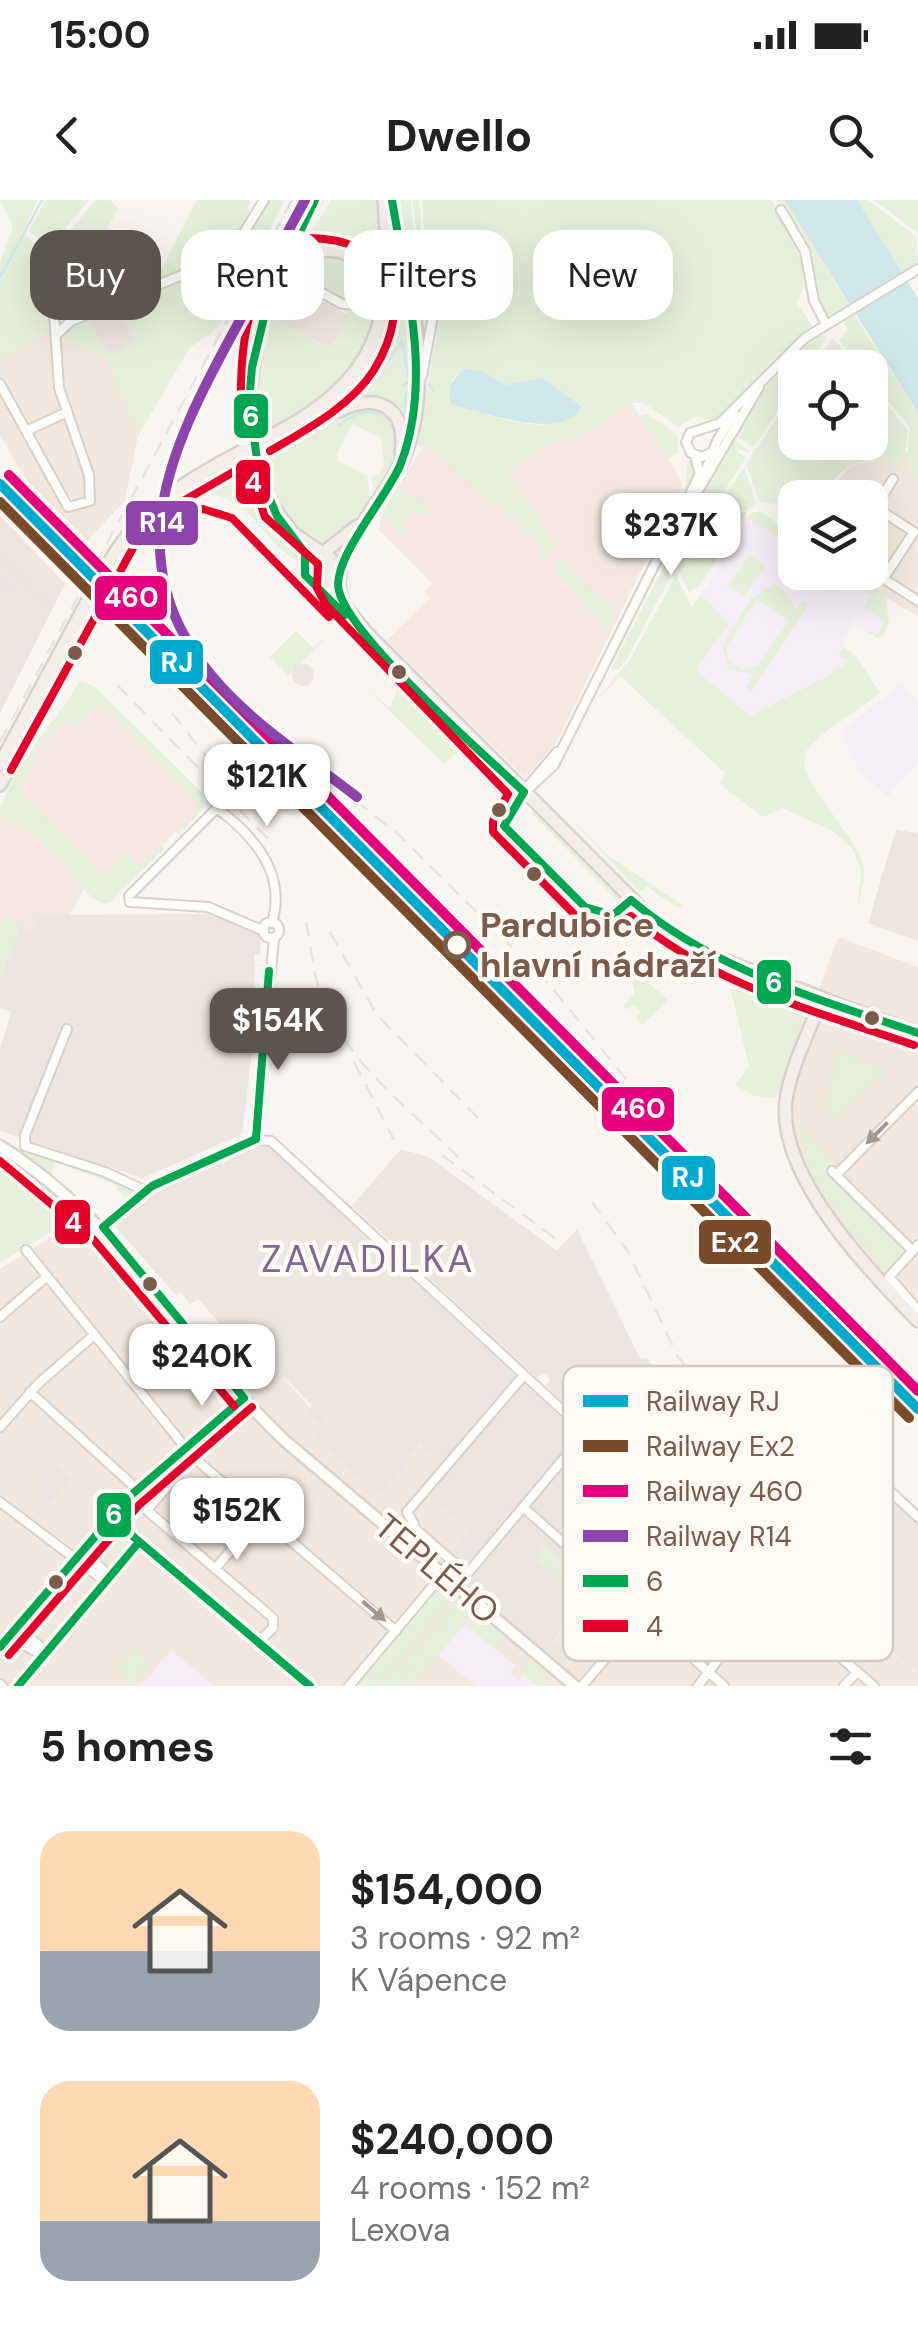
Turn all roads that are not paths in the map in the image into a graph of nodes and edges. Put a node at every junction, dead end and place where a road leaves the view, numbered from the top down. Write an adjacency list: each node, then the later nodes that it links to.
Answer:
1 (264, 200): 7 (street)
2 (316, 200): 8 (main road)
3 (384, 200): 17 (main road)
4 (392, 200): 6 (main road)
5 (782, 210): 15 (street)
6 (393, 216): 21 (main road); 24 (main road)
7 (246, 230)
8 (300, 230)
9 (324, 250): 17 (main road)
10 (914, 271): 15 (street)
11 (181, 276): 16 (street)
12 (55, 320): 16 (street)
13 (263, 320): 34 (main road)
14 (432, 320): 21 (street)
15 (826, 324): 18 (street)
16 (57, 334): 22 (street)
17 (368, 351): 28 (main road)
18 (777, 362): 19 (street); 37 (street)
19 (759, 382): 25 (street); 29 (street)
20 (0, 384): 26 (street)
21 (418, 390): 23 (main road)
22 (66, 413): 26 (street); 26 (street)
23 (415, 417): 27 (main road); 33 (main road)
24 (317, 422): 27 (main road); 28 (main road)
25 (704, 429): 29 (street); 30 (street)
26 (26, 431)
27 (401, 432): 33 (main road)
28 (266, 444): 46 (main road, bridge)
29 (714, 449): 30 (street); 37 (street)
30 (695, 456): 37 (street)
31 (893, 480): 32 (street)
32 (888, 487)
33 (385, 493): 35 (main road)
34 (271, 504): 39 (main road); 40 (main road)
35 (372, 514): 38 (main road); 39 (main road)
36 (888, 519): 41 (street)
37 (679, 520): 51 (street)
38 (360, 532): 42 (main road); 47 (main road)
39 (322, 553): 40 (main road); 42 (main road)
40 (305, 560): 43 (main road)
41 (888, 573)
42 (331, 575): 43 (main road); 47 (main road)
43 (309, 580): 48 (main road)
44 (888, 582): 45 (street)
45 (918, 601)
46 (93, 602): 49 (main road); 52 (main road)
47 (357, 620): 48 (main road)
48 (366, 632): 50 (main road)
49 (0, 764)
50 (512, 781): 51 (street); 53 (main road)
51 (533, 782): 53 (street); 54 (street)
52 (0, 785)
53 (524, 792): 54 (main road)
54 (536, 804): 56 (main road)
55 (267, 933): 55 (street); 60 (street)
56 (822, 998): 58 (main road); 69 (main road)
57 (67, 1029): 62 (street)
58 (918, 1033)
59 (918, 1092): 64 (street, one-way to 64)
60 (256, 1140): 62 (street); 71 (street)
61 (0, 1146): 63 (main road, TEPLÉHO)
62 (146, 1191): 63 (street)
63 (103, 1227): 73 (main road, TEPLÉHO)
64 (915, 1248): 67 (street)
65 (26, 1250): 66 (street)
66 (46, 1276): 68 (street); 70 (street)
67 (918, 1310)
68 (0, 1316)
69 (918, 1321)
70 (94, 1335): 72 (street); 76 (street)
71 (524, 1375): 74 (street); 87 (street)
72 (30, 1392): 75 (street); 79 (street)
73 (244, 1398): 76 (street); 88 (main road, TEPLÉHO)
74 (563, 1411)
75 (0, 1428)
76 (186, 1448): 77 (street); 79 (street)
77 (193, 1457): 83 (street); 84 (street)
78 (563, 1459): 82 (street)
79 (133, 1492): 83 (street); 85 (street)
80 (893, 1493): 86 (street)
81 (0, 1502): 91 (street)
82 (523, 1507): 90 (street); 94 (street)
83 (147, 1510): 92 (street)
84 (261, 1515): 92 (street); 98 (street, one-way to 98)
85 (110, 1517): 89 (street); 91 (street)
86 (918, 1517)
87 (412, 1526): 88 (street); 94 (street)
88 (402, 1539): 93 (main road, TEPLÉHO)
89 (139, 1542): 95 (street); 99 (street)
90 (563, 1543)
91 (78, 1554): 95 (street); 97 (street)
92 (215, 1569): 99 (street)
93 (443, 1574): 96 (main road, TEPLÉHO); 98 (street)
94 (467, 1574): 96 (street)
95 (108, 1579): 101 (street)
96 (457, 1586): 111 (main road, TEPLÉHO)
97 (15, 1629): 100 (street); 101 (street)
98 (396, 1630): 110 (street)
99 (258, 1642): 109 (street)
100 (0, 1647)
101 (45, 1654): 108 (street)
102 (601, 1661): 111 (street)
103 (695, 1661): 106 (street)
104 (716, 1661): 106 (street)
105 (844, 1661): 107 (street)
106 (708, 1672): 112 (street); 113 (street)
107 (857, 1672): 114 (street); 115 (street)
108 (18, 1686)
109 (310, 1686)
110 (348, 1686)
111 (578, 1686)
112 (698, 1686)
113 (724, 1686)
114 (844, 1686)
115 (874, 1686)

